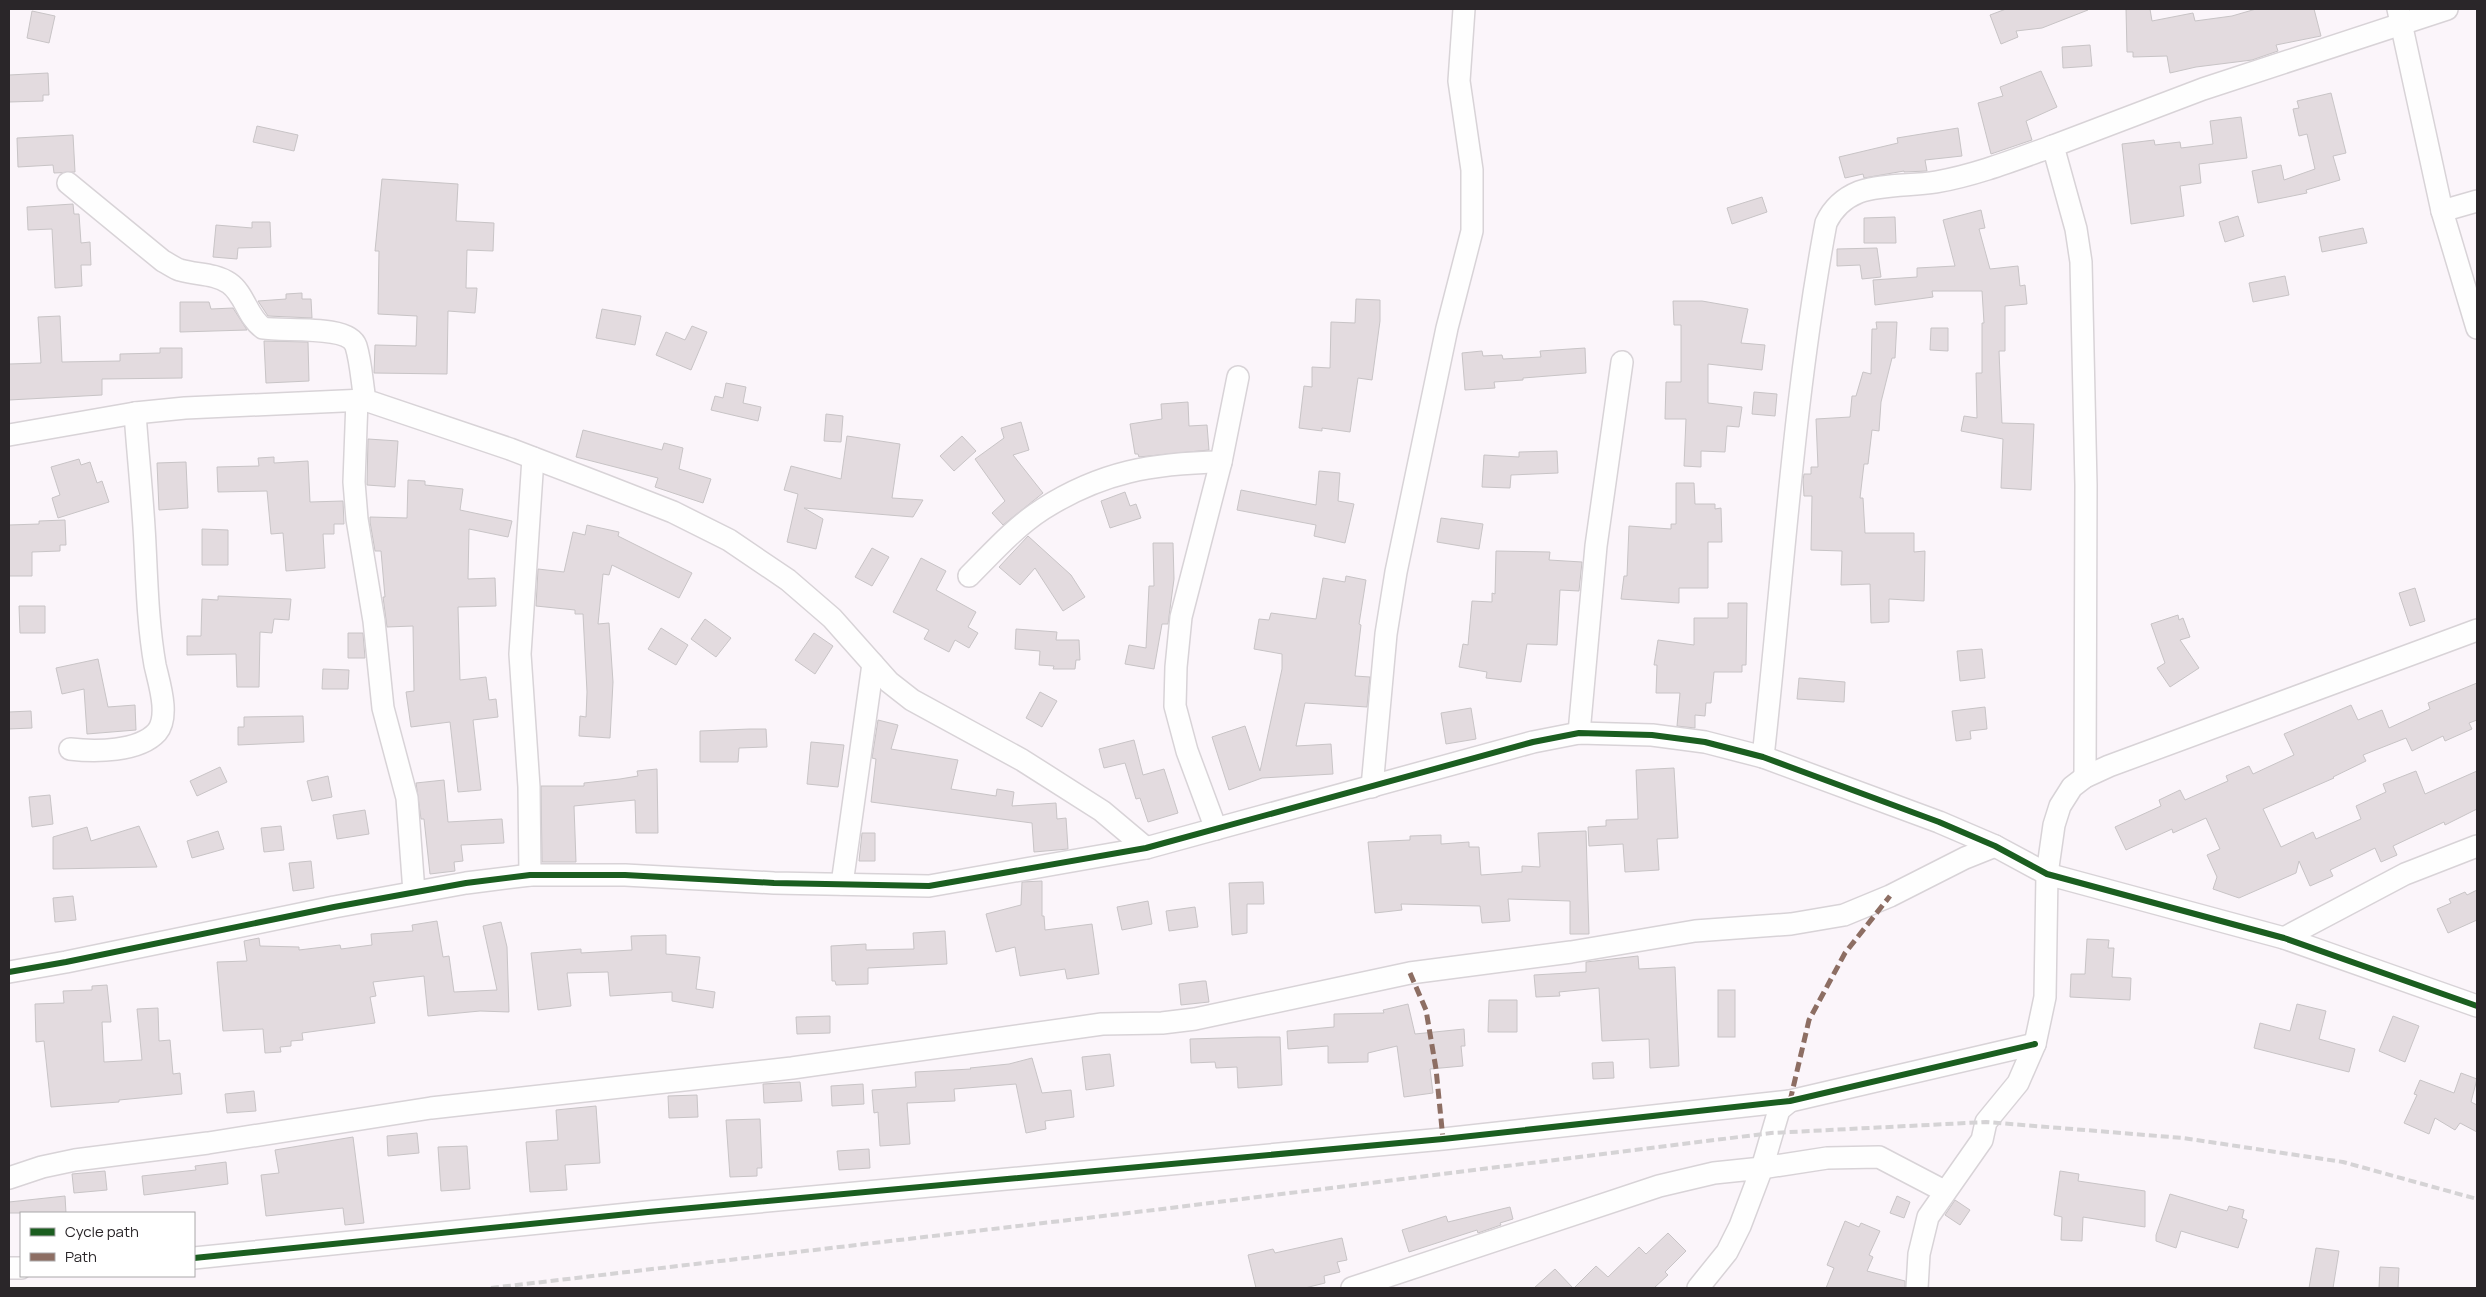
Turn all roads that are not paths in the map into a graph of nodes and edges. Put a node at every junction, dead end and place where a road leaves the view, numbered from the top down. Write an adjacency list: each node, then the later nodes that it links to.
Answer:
1 (1464, 9): 23 (street)
2 (2447, 9): 3 (street)
3 (2399, 17): 4 (street); 7 (street)
4 (2053, 146): 21 (street); 22 (street)
5 (68, 183): 11 (street)
6 (2477, 201): 7 (street)
7 (2442, 211): 8 (street)
8 (2477, 328)
9 (1622, 362): 19 (street)
10 (1238, 377): 15 (street)
11 (361, 400): 12 (street); 14 (street); 31 (street)
12 (135, 413): 13 (street); 20 (street)
13 (9, 435)
14 (534, 458): 18 (street); 29 (street)
15 (1221, 462): 16 (street); 24 (street)
16 (969, 576)
17 (2477, 630): 22 (street)
18 (873, 664): 27 (street); 30 (street)
19 (1579, 733): 21 (street); 23 (street)
20 (70, 750)
21 (1763, 757): 25 (street)
22 (2085, 777): 28 (street)
23 (1372, 787): 24 (street)
24 (1216, 829): 27 (street)
25 (1995, 846): 28 (street); 38 (street)
26 (2477, 846): 32 (street)
27 (1146, 848): 30 (street)
28 (2047, 874): 32 (street); 35 (street)
29 (530, 875): 30 (street); 31 (street)
30 (842, 884)
31 (414, 892): 33 (street)
32 (2284, 938): 34 (street)
33 (9, 972)
34 (2477, 1006)
35 (2035, 1044): 36 (street); 39 (street)
36 (1790, 1101): 37 (street); 40 (street)
37 (1762, 1168): 39 (street); 41 (street); 42 (street)
38 (9, 1178)
39 (1944, 1191): 43 (street)
40 (195, 1258)
41 (1352, 1288)
42 (1698, 1288)
43 (1917, 1288)

